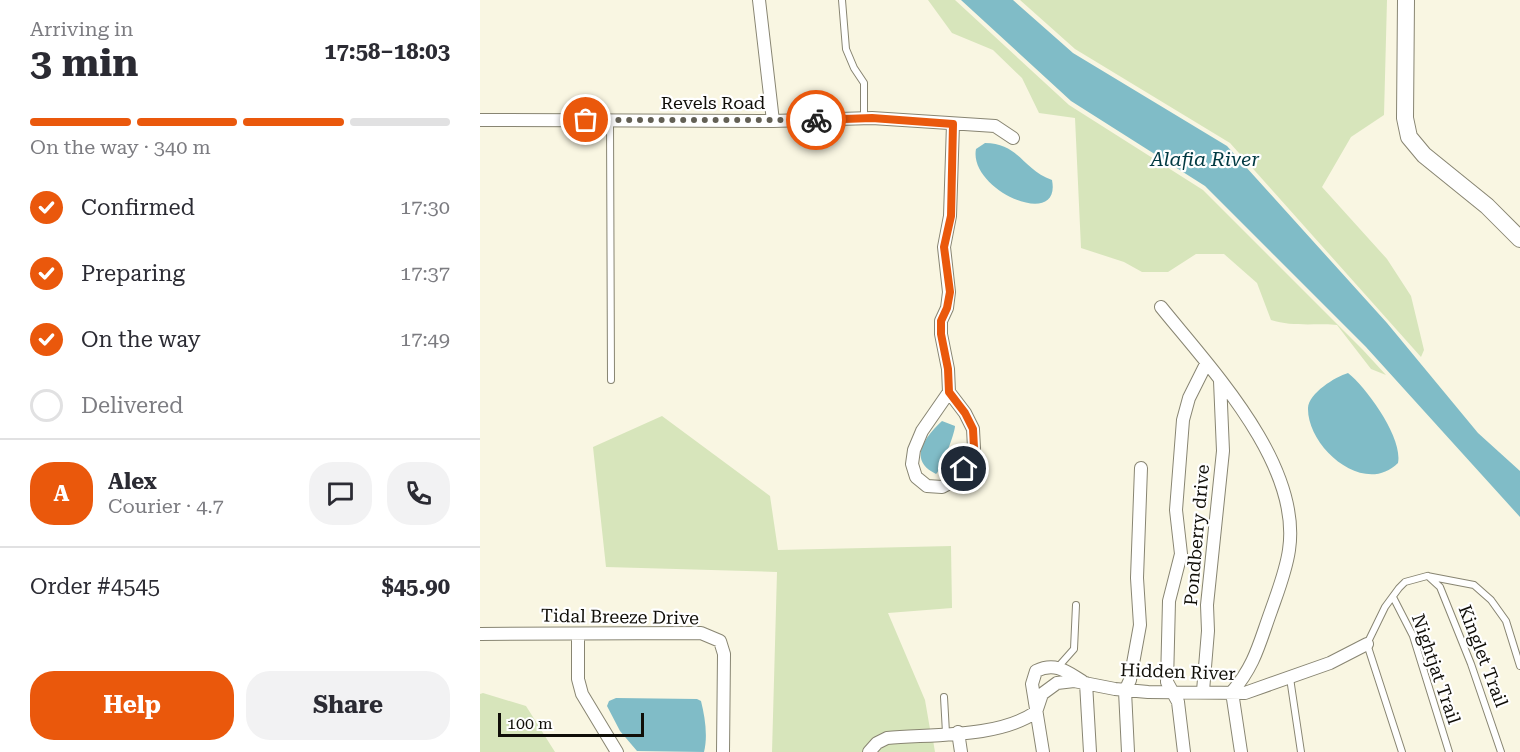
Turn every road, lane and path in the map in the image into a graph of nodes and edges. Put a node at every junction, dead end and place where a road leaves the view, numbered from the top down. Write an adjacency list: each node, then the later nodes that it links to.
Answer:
1 (759, 0): 7 (street)
2 (842, 0): 4 (lane)
3 (1406, 0): 10 (street)
4 (864, 118): 7 (street, Revels Road); 8 (street, Revels Road)
5 (480, 120): 6 (street, Revels Road)
6 (610, 120): 7 (street, Revels Road); 13 (lane)
7 (773, 121)
8 (953, 124): 9 (street, Revels Road); 15 (street)
9 (1013, 138)
10 (1520, 239)
11 (1161, 307): 12 (street)
12 (1206, 364): 14 (street); 28 (street)
13 (610, 380)
14 (1220, 381): 29 (street, Pondberry drive); 30 (street)
15 (949, 392): 15 (street)
16 (1141, 468): 27 (street)
17 (1427, 576): 18 (lane); 23 (lane); 46 (lane, Kinglet Trail)
18 (1393, 597): 22 (lane); 45 (lane, Nightjat Trail)
19 (1076, 605): 24 (lane)
20 (480, 634): 21 (street, Tidal Breeze Drive)
21 (578, 634): 34 (street); 35 (street, Tidal Breeze Drive)
22 (1367, 644): 25 (street, Hidden River); 44 (lane)
23 (1520, 666)
24 (1058, 667): 26 (street, Hidden River); 32 (street)
25 (1290, 678): 30 (street, Hidden River); 43 (lane)
26 (1086, 683): 27 (street, Hidden River); 32 (street, Hidden River); 39 (street)
27 (1125, 691): 28 (street, Hidden River); 40 (street)
28 (1173, 691): 29 (street, Hidden River); 41 (street)
29 (1203, 692): 30 (street, Hidden River)
30 (1232, 692): 42 (street)
31 (944, 697): 33 (lane)
32 (1036, 712): 33 (street); 38 (street)
33 (952, 733): 36 (street); 37 (street)
34 (617, 752)
35 (723, 752)
36 (869, 752)
37 (961, 752)
38 (1043, 752)
39 (1090, 752)
40 (1128, 752)
41 (1184, 752)
42 (1241, 752)
43 (1301, 752)
44 (1402, 752)
45 (1449, 752)
46 (1501, 752)

